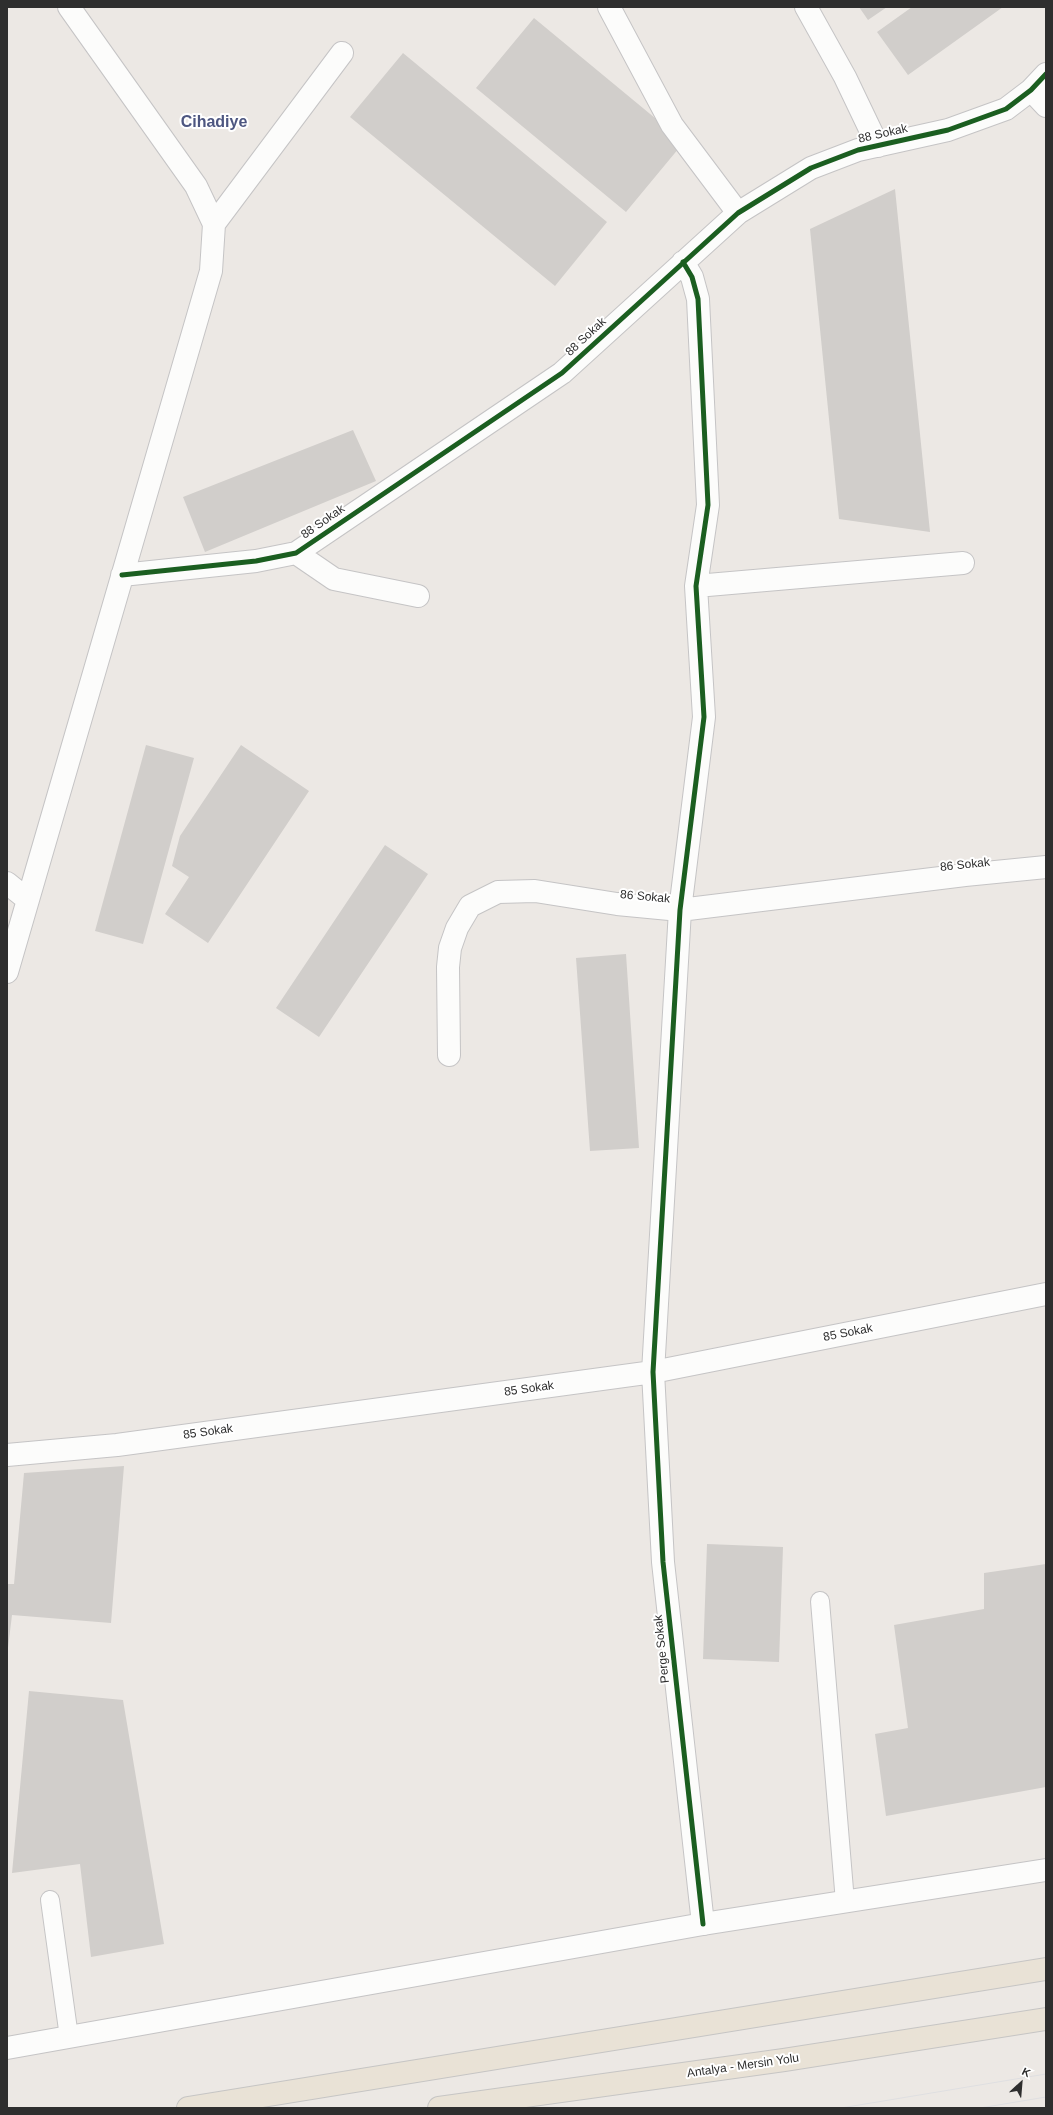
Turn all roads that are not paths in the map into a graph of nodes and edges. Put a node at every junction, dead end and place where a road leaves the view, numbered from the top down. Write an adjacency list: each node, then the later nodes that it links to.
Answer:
1 (69, 7): 9 (street)
2 (609, 7): 8 (street)
3 (806, 7): 7 (street)
4 (342, 53): 9 (street)
5 (1039, 82): 6 (street); 7 (street, 88 Sokak)
6 (1046, 106)
7 (878, 146): 8 (street, 88 Sokak)
8 (738, 213): 10 (street, 88 Sokak)
9 (214, 224): 13 (street)
10 (682, 262): 11 (street, 88 Sokak); 14 (street, Perge Sokak)
11 (296, 553): 13 (street, 88 Sokak); 15 (street)
12 (963, 563): 14 (street)
13 (122, 575): 18 (street)
14 (696, 586): 19 (street, Perge Sokak)
15 (418, 596)
16 (1046, 867): 19 (street, 86 Sokak)
17 (7, 883): 18 (street)
18 (28, 900): 20 (street)
19 (680, 910): 21 (street, 86 Sokak); 23 (street, Perge Sokak)
20 (7, 972)
21 (449, 1055)
22 (1046, 1294): 23 (street, 85 Sokak)
23 (653, 1372): 24 (street, 85 Sokak); 29 (street, Perge Sokak)
24 (7, 1455)
25 (820, 1601): 28 (lane)
26 (1046, 1870): 28 (street)
27 (50, 1900): 32 (lane)
28 (846, 1902): 29 (street)
29 (703, 1924): 32 (street)
30 (1046, 1969): 34 (highway)
31 (1046, 2019): 35 (highway, Antalya - Mersin Yolu)
32 (69, 2037): 33 (street)
33 (7, 2048)
34 (188, 2108)
35 (439, 2108)

